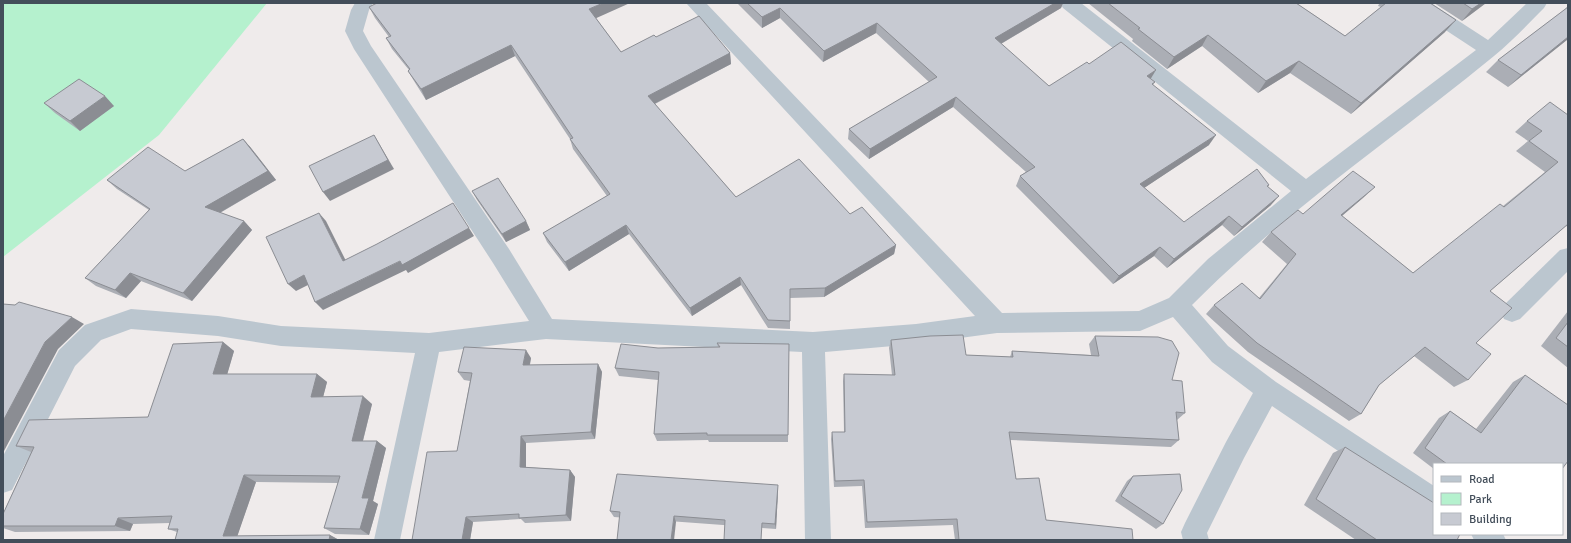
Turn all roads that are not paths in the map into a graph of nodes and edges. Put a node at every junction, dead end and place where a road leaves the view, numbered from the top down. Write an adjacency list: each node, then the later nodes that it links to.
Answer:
1 (364, 3): 12 (street)
2 (695, 3): 11 (street)
3 (1069, 3): 7 (street)
4 (1418, 3): 6 (street)
5 (1538, 3): 6 (street)
6 (1489, 50): 7 (street)
7 (1306, 191): 9 (street)
8 (1568, 257): 10 (street)
9 (1177, 305): 11 (street); 15 (street)
10 (1512, 312)
11 (997, 323): 13 (street)
12 (546, 329): 13 (street); 14 (street)
13 (813, 342): 19 (street)
14 (429, 343): 16 (street); 18 (street)
15 (1268, 390): 17 (street); 20 (street)
16 (3, 481)
17 (1433, 500)
18 (387, 540)
19 (818, 540)
20 (1196, 540)

